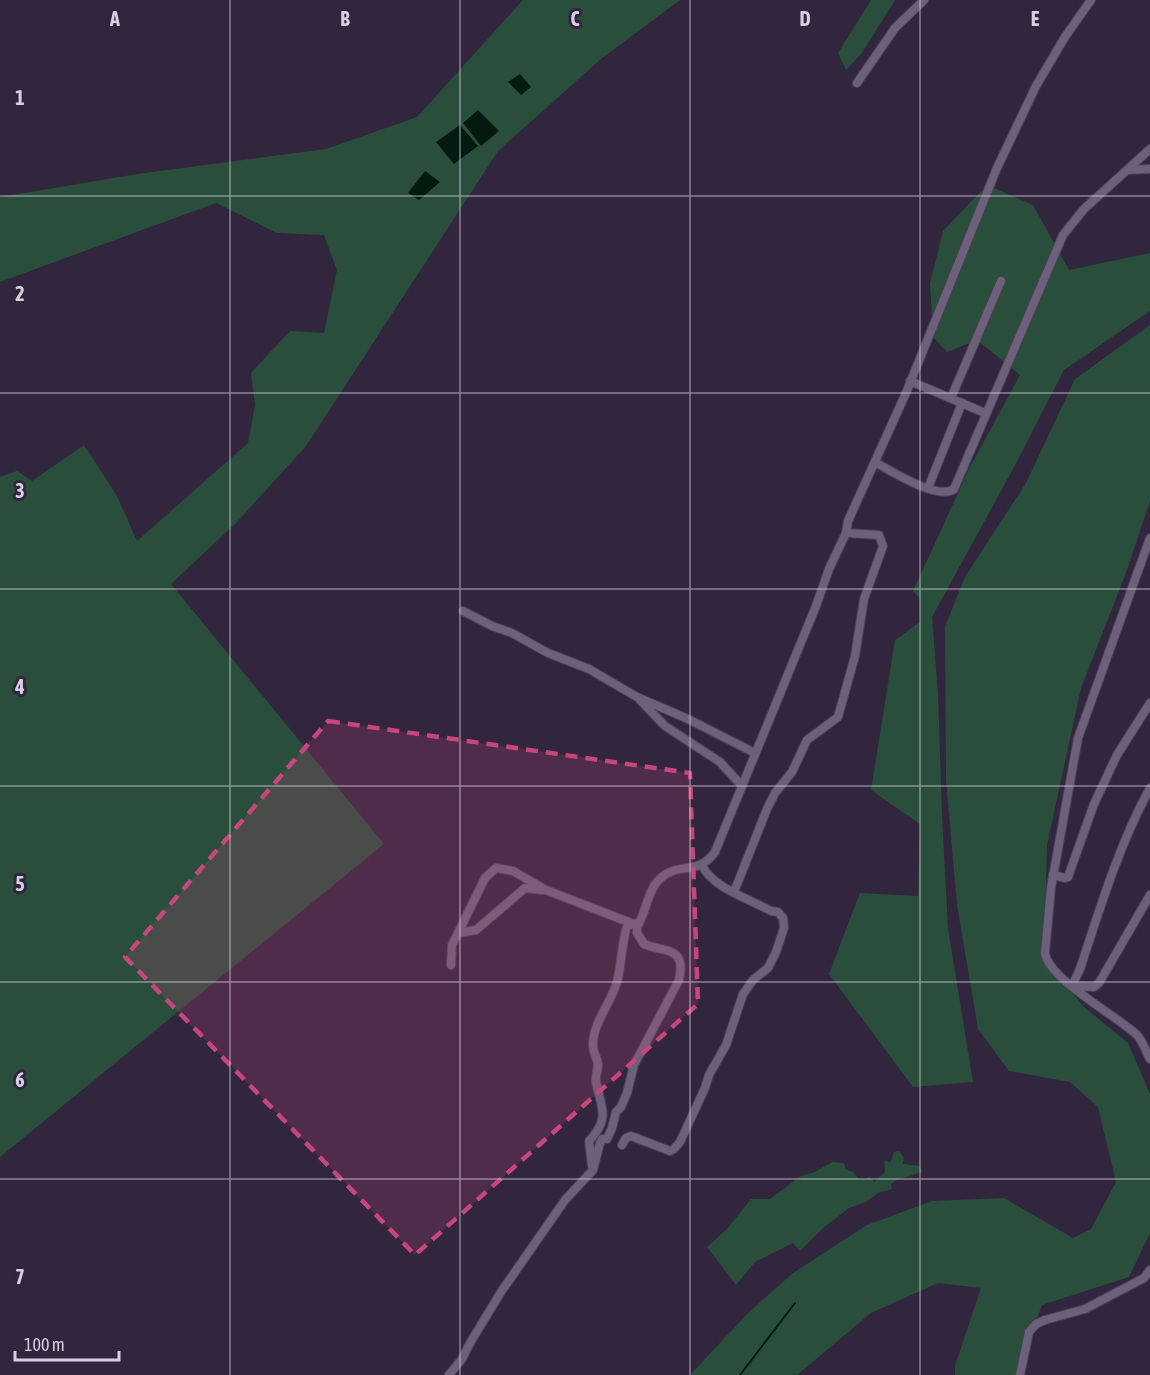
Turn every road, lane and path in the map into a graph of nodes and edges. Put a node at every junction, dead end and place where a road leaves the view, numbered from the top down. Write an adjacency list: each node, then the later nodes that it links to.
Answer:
1 (924, 0): 3 (street)
2 (1091, 0): 8 (street)
3 (857, 83)
4 (1150, 149): 6 (street)
5 (1150, 169): 6 (street)
6 (1128, 171): 11 (street)
7 (1001, 281): 9 (street)
8 (910, 381): 9 (street); 12 (street)
9 (951, 398): 10 (street)
10 (962, 403): 11 (street); 13 (street)
11 (985, 412): 13 (street)
12 (875, 462): 13 (street); 14 (street)
13 (928, 488)
14 (846, 533): 19 (street); 25 (street)
15 (1150, 538): 23 (street)
16 (463, 611): 17 (street)
17 (637, 697): 19 (street); 20 (street)
18 (1150, 703): 23 (street)
19 (755, 753): 20 (street)
20 (742, 786): 22 (street)
21 (1150, 788): 30 (street)
22 (702, 865): 25 (street); 27 (street)
23 (1053, 875): 30 (street)
24 (546, 890): 27 (street); 28 (street); 28 (street)
25 (734, 892): 32 (street)
26 (1150, 894): 30 (street)
27 (635, 923): 33 (street); 33 (street)
28 (458, 933): 29 (street)
29 (451, 965)
30 (1072, 986): 31 (street)
31 (1150, 1059)
32 (622, 1145)
33 (593, 1170): 35 (street)
34 (1150, 1269): 36 (street)
35 (449, 1375)
36 (1020, 1375)

